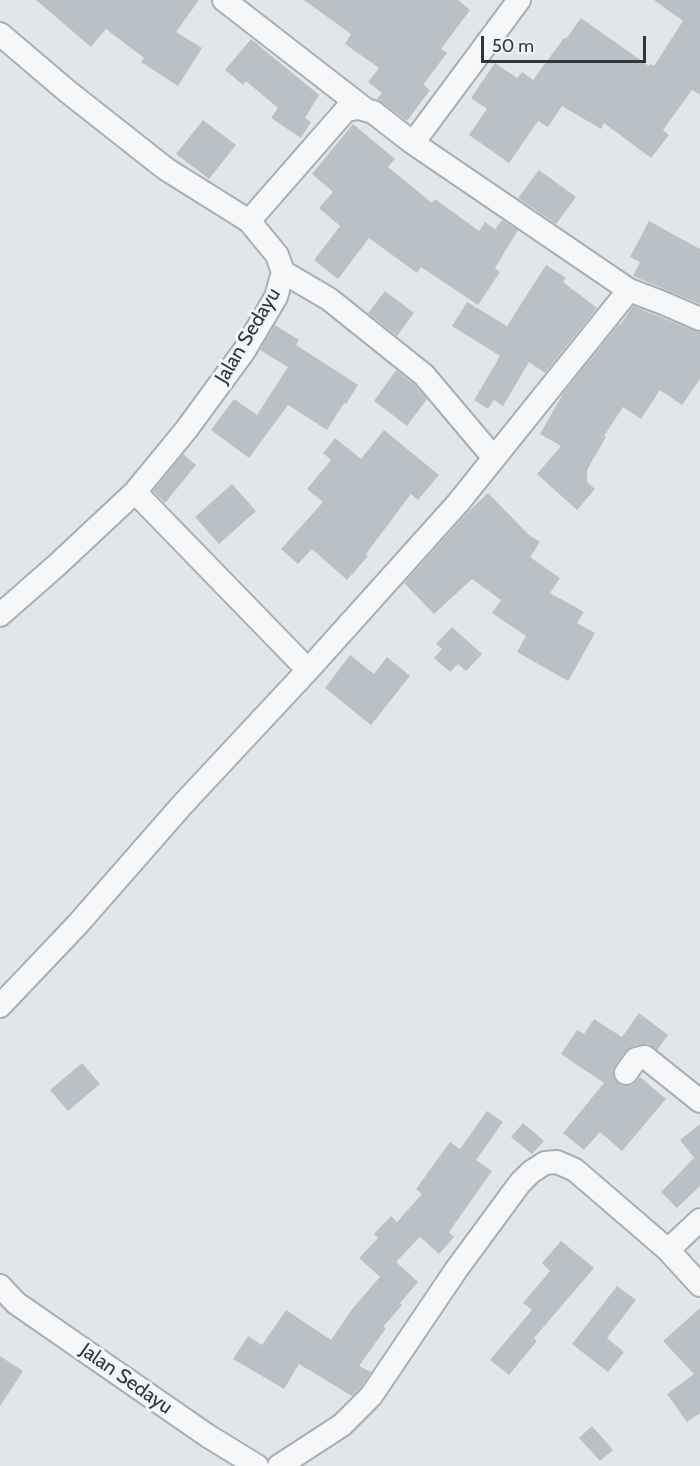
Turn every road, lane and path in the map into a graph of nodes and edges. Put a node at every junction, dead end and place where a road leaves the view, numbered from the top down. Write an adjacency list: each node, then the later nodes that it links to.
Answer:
1 (224, 0): 4 (street)
2 (519, 0): 5 (street)
3 (0, 34): 6 (street, Jalan Sedayu)
4 (366, 110): 5 (street); 6 (street)
5 (412, 143): 8 (street)
6 (249, 221): 7 (street, Jalan Sedayu)
7 (284, 272): 10 (street); 11 (street, Jalan Sedayu)
8 (628, 290): 9 (street); 10 (street)
9 (700, 319)
10 (494, 458): 13 (street)
11 (135, 492): 12 (street, Jalan Sedayu); 13 (street)
12 (0, 615)
13 (308, 670): 14 (street)
14 (0, 1006)
15 (626, 1073): 16 (street)
16 (700, 1101)
17 (700, 1220): 18 (street)
18 (668, 1250): 19 (street); 22 (street)
19 (700, 1285)
20 (0, 1286): 21 (street, Jalan Sedayu)
21 (257, 1466)
22 (279, 1466)

